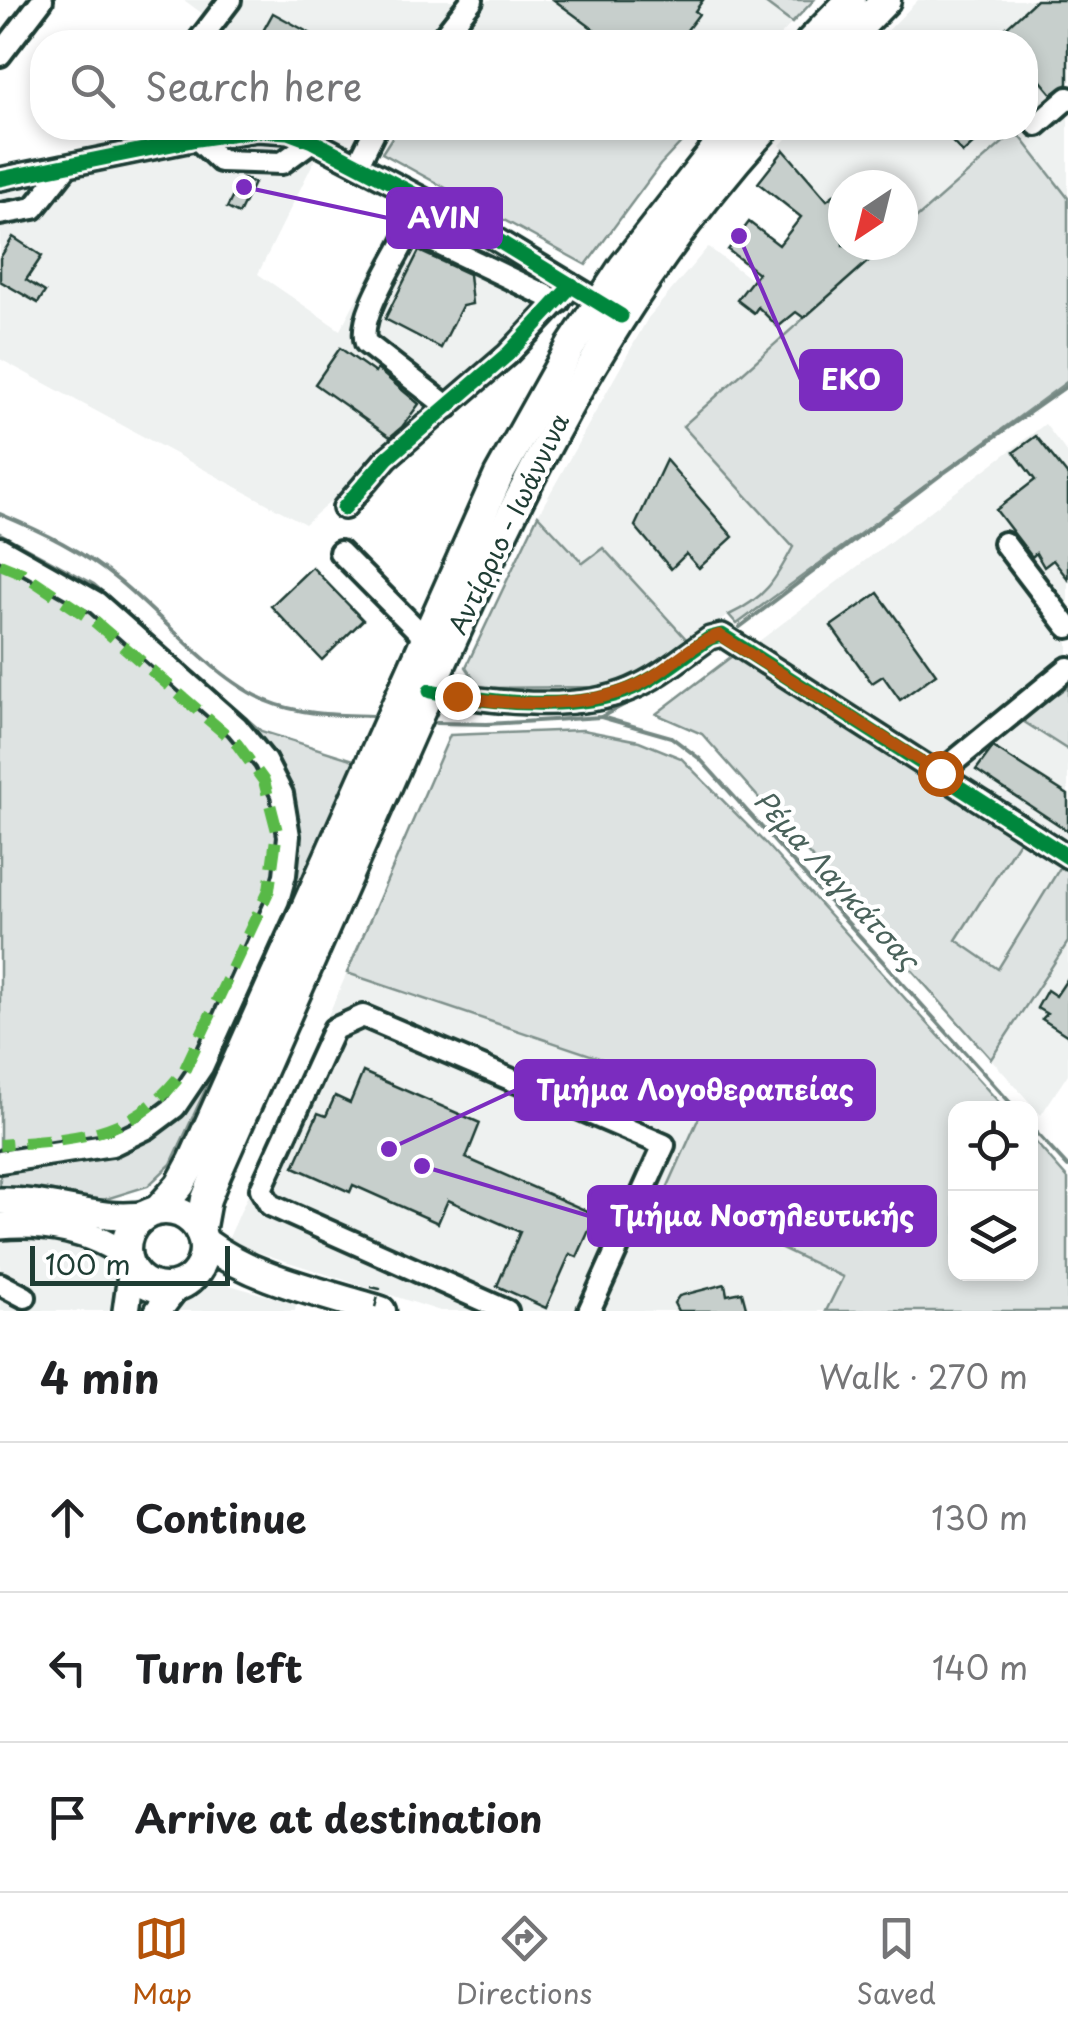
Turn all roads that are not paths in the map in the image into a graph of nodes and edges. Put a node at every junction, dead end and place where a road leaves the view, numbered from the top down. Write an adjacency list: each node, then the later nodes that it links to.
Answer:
1 (42, 0): 10 (street)
2 (230, 0): 6 (street)
3 (472, 0): 7 (street)
4 (850, 0): 8 (highway)
5 (886, 0): 9 (highway)
6 (207, 30)
7 (448, 30)
8 (821, 30)
9 (857, 30)
10 (0, 55)
11 (1068, 98): 12 (street)
12 (1038, 125)
13 (142, 140): 21 (street)
14 (192, 140): 21 (street)
15 (198, 140): 20 (street)
16 (308, 140): 20 (street)
17 (370, 140): 22 (street)
18 (722, 140): 27 (highway, Αντίρριο - Ιωάννινα)
19 (756, 140): 27 (highway, Αντίρριο - Ιωάννινα)
20 (312, 141): 22 (street)
21 (142, 150): 23 (street)
22 (358, 164): 26 (street)
23 (66, 166): 24 (street); 25 (street)
24 (0, 179)
25 (0, 214)
26 (565, 293): 27 (street); 28 (street); 28 (street)
27 (610, 309): 34 (highway, Αντίρριο - Ιωάννινα); 36 (highway, Αντίρριο - Ιωάννινα)
28 (448, 406): 29 (street)
29 (344, 508)
30 (1004, 543): 33 (street)
31 (0, 548): 39 (street)
32 (340, 552): 34 (street)
33 (1068, 627)
34 (425, 638): 41 (highway, Αντίρριο - Ιωάννινα)
35 (1068, 668): 37 (street)
36 (430, 691): 37 (street); 43 (highway, Αντίρριο - Ιωάννινα)
37 (940, 773): 38 (street)
38 (1068, 857)
39 (0, 1162)
40 (0, 1201): 41 (main road)
41 (153, 1212): 43 (highway); 44 (highway)
42 (0, 1226): 44 (main road)
43 (202, 1237): 45 (highway); 46 (highway)
44 (130, 1263): 46 (highway); 48 (main road)
45 (258, 1273): 46 (highway); 47 (highway)
46 (184, 1282): 49 (main road)
47 (376, 1299)
48 (126, 1311)
49 (158, 1311)
50 (506, 1311): 51 (street)
51 (589, 1311)

